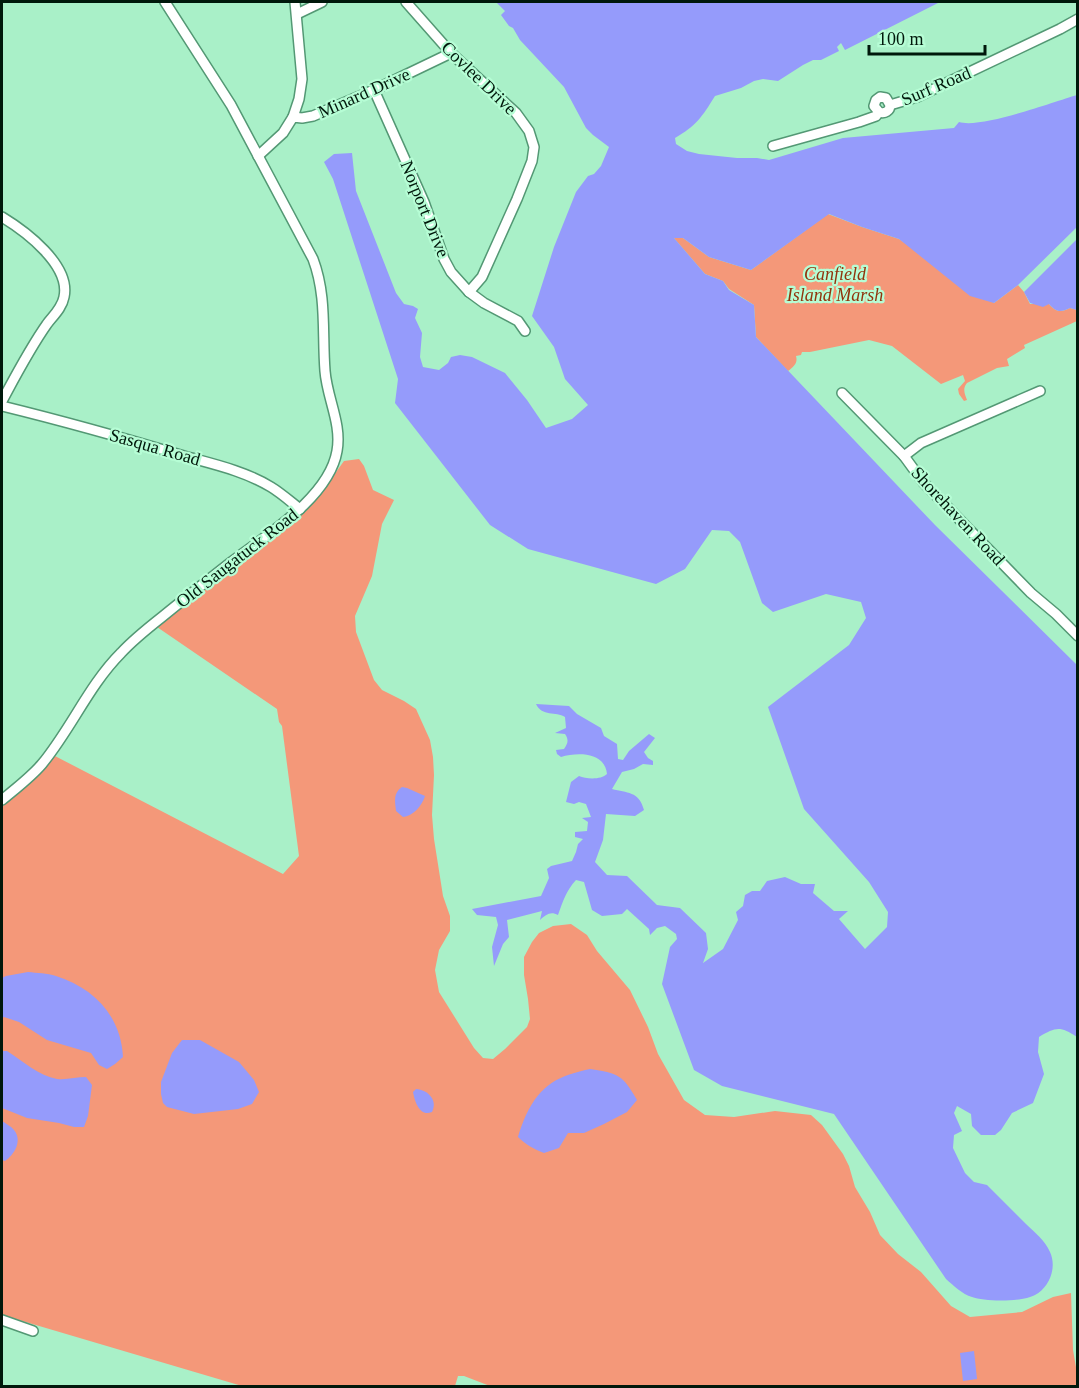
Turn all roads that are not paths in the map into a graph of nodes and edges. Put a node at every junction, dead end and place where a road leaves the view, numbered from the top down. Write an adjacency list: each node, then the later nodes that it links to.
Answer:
1 (165, 2): 13 (street, Old Saugatuck Road)
2 (295, 2): 5 (street)
3 (322, 2): 5 (street)
4 (406, 2): 7 (street, Covlee Drive)
5 (297, 14): 11 (street)
6 (1077, 19): 9 (street, Surf Road)
7 (451, 53): 8 (street, Minard Drive); 15 (street, Covlee Drive)
8 (374, 90): 11 (street, Minard Drive); 15 (street, Norport Drive)
9 (890, 105): 10 (street, Surf Road); 10 (street, Surf Road)
10 (879, 112): 12 (street, Surf Road)
11 (293, 117): 13 (street, Minard Drive)
12 (773, 146)
13 (258, 156): 22 (street, Old Saugatuck Road)
14 (2, 217): 19 (street)
15 (469, 292): 16 (street, Norport Drive)
16 (525, 332)
17 (1040, 391): 21 (street)
18 (842, 393): 21 (street, Shorehaven Road)
19 (2, 401)
20 (2, 406): 22 (street, Sasqua Road)
21 (904, 456): 23 (street, Shorehaven Road)
22 (300, 510): 24 (street, Old Saugatuck Road)
23 (1077, 636)
24 (2, 800)
25 (2, 1320): 26 (street)
26 (33, 1331)

